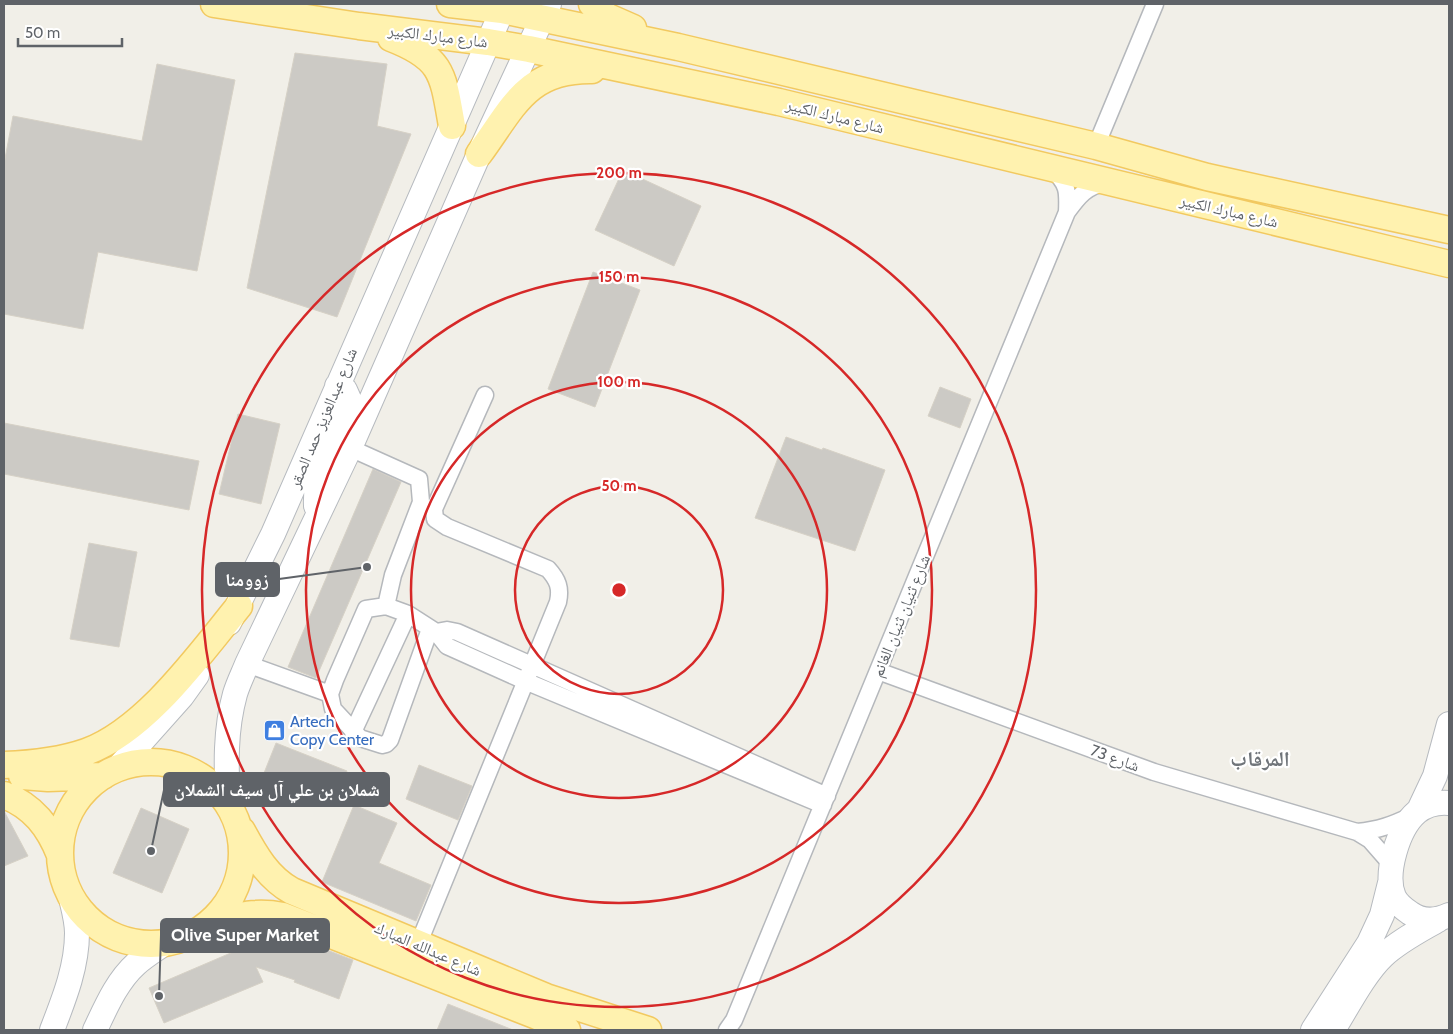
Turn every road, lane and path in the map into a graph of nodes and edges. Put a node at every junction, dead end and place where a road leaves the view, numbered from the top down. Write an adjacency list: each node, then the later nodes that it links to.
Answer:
1 (214, 4): 7 (main road, شارع مبارك الكبير)
2 (450, 4): 5 (main road, شارع مبارك الكبير)
3 (592, 4): 9 (main road)
4 (1155, 4): 13 (street)
5 (503, 7): 6 (main road, شارع مبارك الكبير); 8 (main road, شارع عبدالعزيز حمد الصقر)
6 (546, 11): 9 (main road, شارع مبارك الكبير); 10 (main road)
7 (359, 26): 8 (main road, شارع مبارك الكبير); 12 (main road)
8 (488, 42): 10 (main road, شارع مبارك الكبير); 12 (main road, شارع عبدالعزيز حمد الصقر)
9 (678, 47): 13 (main road, شارع مبارك الكبير)
10 (529, 49): 11 (main road, شارع مبارك الكبير); 14 (main road)
11 (628, 71): 14 (main road); 16 (main road, شارع مبارك الكبير)
12 (452, 126): 24 (main road, شارع عبدالعزيز حمد الصقر)
13 (1096, 146): 15 (main road, شارع مبارك الكبير)
14 (480, 154): 26 (main road)
15 (1164, 164): 17 (main road, شارع مبارك الكبير); 19 (main road)
16 (1052, 169): 18 (main road, شارع مبارك الكبير); 21 (street)
17 (1207, 177): 20 (main road); 22 (main road, شارع مبارك الكبير)
18 (1108, 183): 19 (main road, شارع مبارك الكبير); 21 (street)
19 (1157, 194): 20 (main road, شارع مبارك الكبير)
20 (1199, 204): 23 (main road, شارع مبارك الكبير)
21 (1068, 212): 33 (street, شارع ثنيان ثنيان الغانم)
22 (1449, 230)
23 (1449, 264)
24 (337, 386): 27 (main road); 28 (main road, شارع عبدالعزيز حمد الصقر)
25 (485, 395): 34 (street)
26 (350, 448): 27 (main road); 29 (street)
27 (317, 520): 32 (main road)
28 (239, 606): 38 (main road); 39 (main road, شارع عبدالعزيز حمد الصقر)
29 (386, 606): 30 (street); 35 (street)
30 (408, 614): 31 (street); 37 (street)
31 (433, 631): 34 (street); 37 (street)
32 (247, 664): 35 (street); 45 (main road)
33 (878, 672): 42 (street, شارع ثنيان ثنيان الغانم); 46 (street, شارع 73)
34 (528, 674): 42 (street); 53 (street)
35 (330, 694): 37 (street)
36 (1449, 724): 44 (main road)
37 (353, 732)
38 (4, 765)
39 (110, 772): 40 (main road); 45 (main road, شارع عبدالله المبارك); 47 (main road)
40 (4, 773)
41 (4, 795): 47 (main road)
42 (825, 800): 55 (street, شارع ثنيان ثنيان الغانم)
43 (1449, 803): 44 (main road)
44 (1417, 812): 46 (street, شارع 73); 48 (main road)
45 (233, 814): 51 (main road); 53 (main road, شارع عبدالله المبارك)
46 (1357, 832): 48 (street, شارع 73)
47 (60, 855): 49 (main road)
48 (1390, 874): 50 (main road); 59 (main road)
49 (70, 894): 52 (main road); 56 (main road)
50 (1444, 918): 60 (main road)
51 (203, 927): 52 (main road); 58 (main road, شارع عبدالله المبارك)
52 (165, 943): 57 (main road)
53 (418, 945): 54 (main road, شارع عبدالله المبارك)
54 (627, 1027)
55 (731, 1027)
56 (52, 1030)
57 (95, 1030)
58 (567, 1030)
59 (1313, 1030)
60 (1333, 1030)

